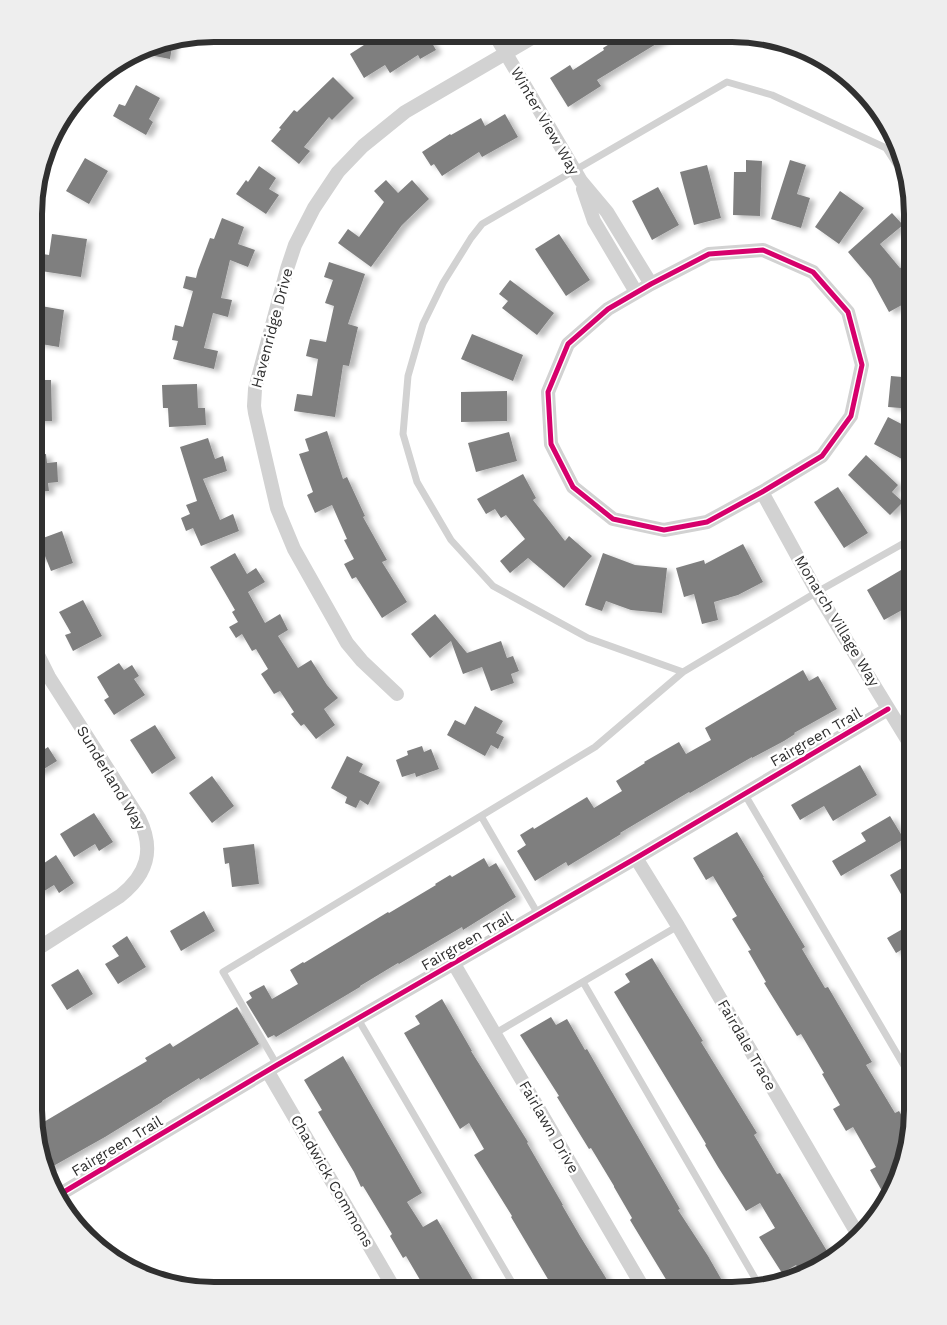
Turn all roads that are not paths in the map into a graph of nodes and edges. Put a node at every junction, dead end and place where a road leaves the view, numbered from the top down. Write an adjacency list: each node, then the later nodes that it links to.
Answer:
1 (499, 42): 3 (street, Winter View Way)
2 (525, 42): 3 (street, Havenridge Drive)
3 (506, 53): 5 (street, Winter View Way); 13 (street, Havenridge Drive)
4 (896, 164): 5 (lane)
5 (578, 176): 6 (street, Winter View Way); 7 (street, Winter View Way); 12 (lane)
6 (651, 284): 7 (street); 8 (street)
7 (636, 292): 8 (street)
8 (762, 492): 10 (street, Monarch Village Way)
9 (905, 543): 10 (lane)
10 (817, 592): 12 (lane); 14 (street, Monarch Village Way)
11 (42, 664): 21 (street, Sunderland Way)
12 (683, 672): 17 (lane)
13 (397, 694)
14 (888, 709): 15 (street, Monarch Village Way); 16 (street, Fairgreen Trail)
15 (904, 736)
16 (744, 794): 18 (street, Fairgreen Trail); 26 (lane)
17 (481, 816): 19 (lane); 27 (lane)
18 (636, 858): 19 (street, Fairgreen Trail); 20 (street, Fairdale Trace)
19 (538, 914): 22 (street, Fairgreen Trail)
20 (678, 926): 23 (lane); 29 (street, Fairdale Trace)
21 (42, 946)
22 (454, 964): 24 (street, Fairgreen Trail); 25 (street, Fairlawn Drive)
23 (583, 982): 25 (lane); 30 (lane)
24 (358, 1019): 27 (street, Fairgreen Trail); 32 (lane)
25 (494, 1034): 33 (street, Fairlawn Drive)
26 (904, 1066)
27 (272, 1068): 28 (street, Fairgreen Trail); 31 (street, Chadwick Commons)
28 (64, 1192)
29 (856, 1230)
30 (756, 1280)
31 (392, 1282)
32 (513, 1282)
33 (640, 1282)

